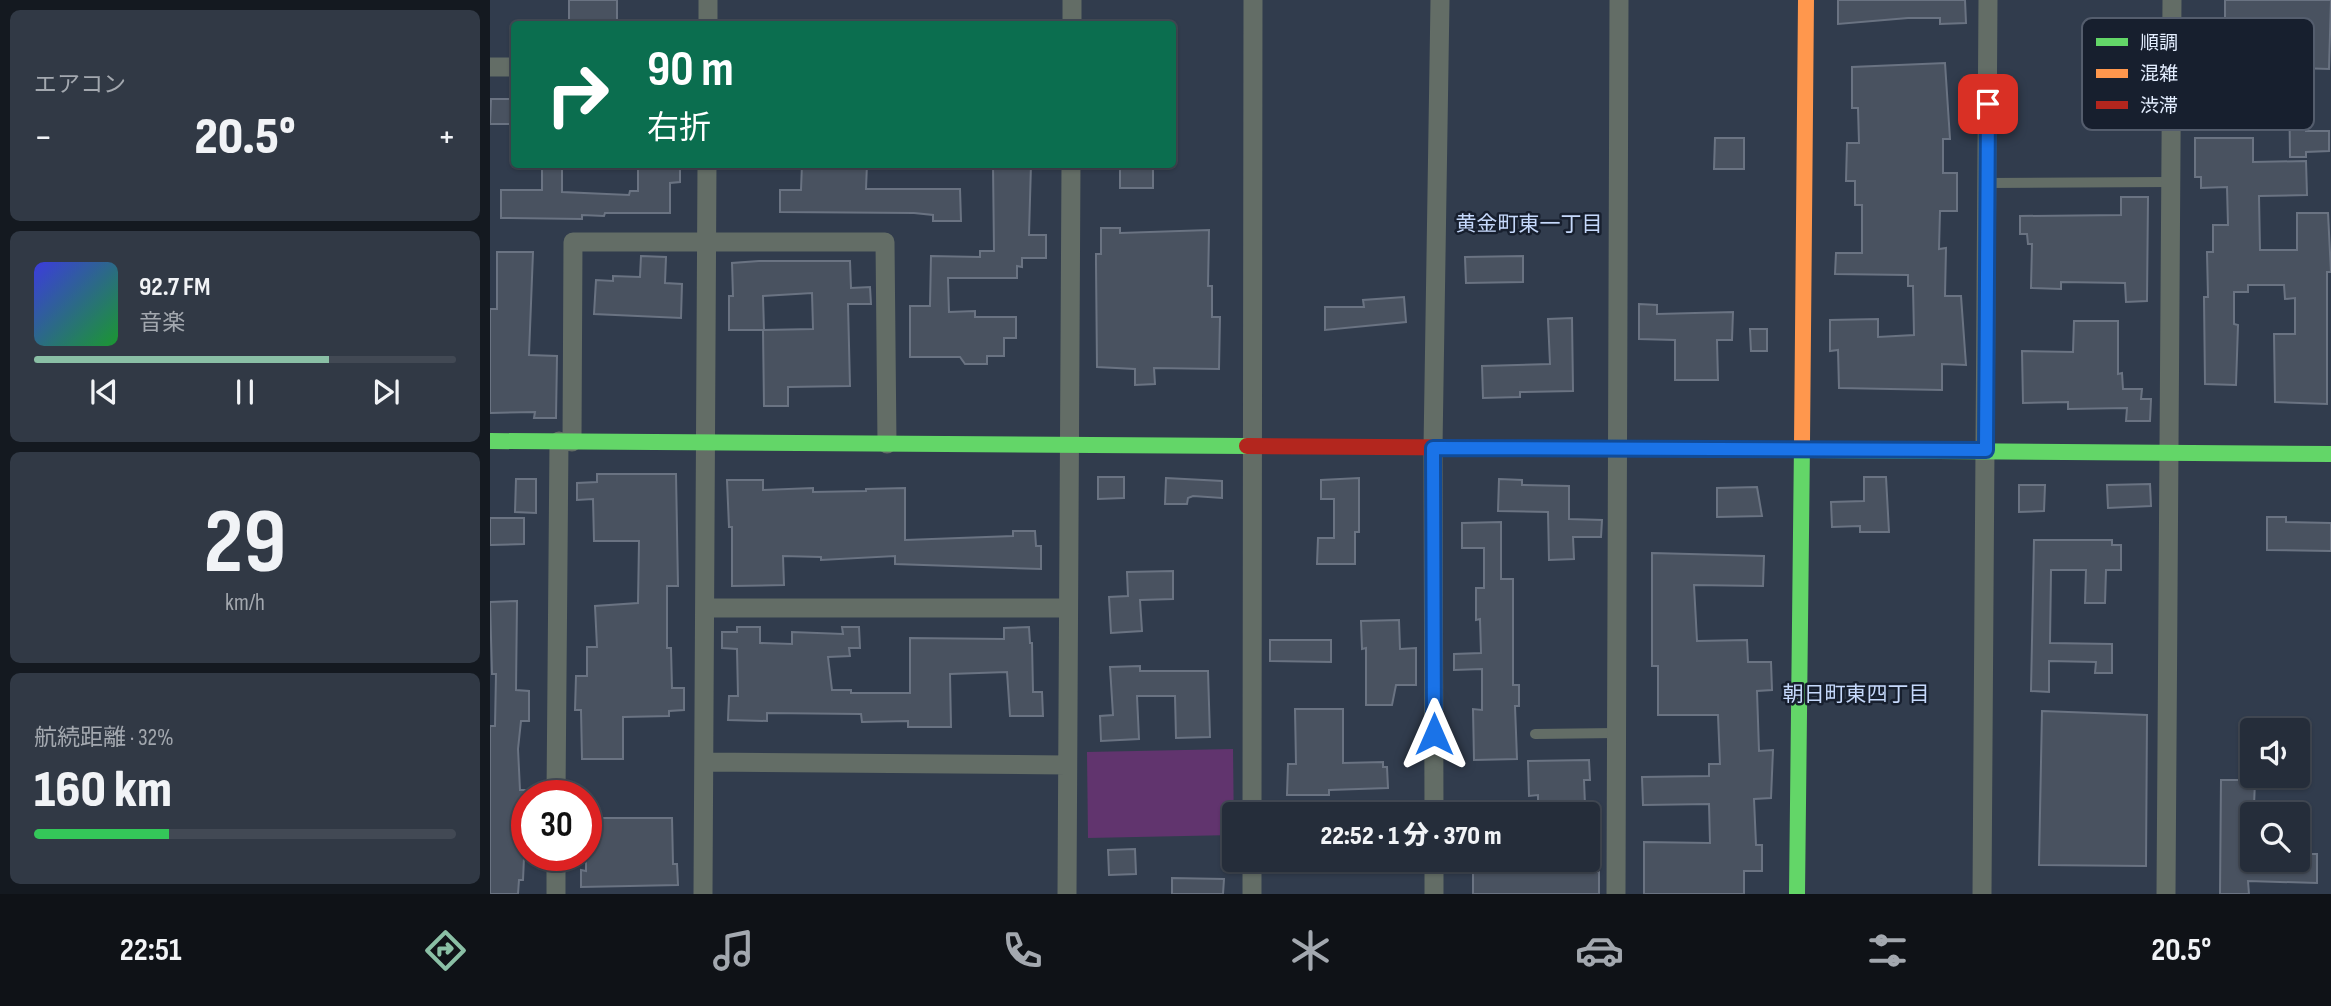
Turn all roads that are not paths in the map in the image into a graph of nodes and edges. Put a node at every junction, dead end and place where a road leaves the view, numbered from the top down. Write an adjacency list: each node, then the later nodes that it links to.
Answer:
1 (708, 0): 10 (street)
2 (1072, 0): 11 (street)
3 (1253, 0): 25 (street)
4 (1440, 0): 26 (street)
5 (1619, 0): 27 (street)
6 (1806, 0): 29 (street)
7 (1988, 0): 18 (street)
8 (2172, 0): 9 (street)
9 (2172, 18)
10 (708, 21)
11 (1072, 21)
12 (490, 67): 13 (street)
13 (511, 67)
14 (2171, 130): 17 (street)
15 (708, 168): 19 (street)
16 (1071, 168): 24 (street)
17 (2171, 181): 18 (lane); 30 (street)
18 (1988, 183): 28 (street)
19 (707, 243): 21 (street); 22 (street); 23 (street)
20 (490, 441): 21 (street)
21 (565, 441): 22 (street); 38 (street)
22 (706, 442): 23 (street); 32 (street)
23 (887, 444): 24 (street)
24 (1069, 445): 25 (street); 33 (street)
25 (1252, 447): 26 (street); 39 (street)
26 (1433, 448): 27 (street); 40 (street)
27 (1616, 449): 29 (street); 34 (street)
28 (1986, 450): 29 (street); 30 (street); 51 (street)
29 (1800, 451): 50 (street)
30 (2169, 452): 31 (street); 52 (street)
31 (2331, 454)
32 (706, 608): 33 (street); 36 (street)
33 (1068, 608): 37 (street)
34 (1616, 733): 35 (lane); 49 (street)
35 (1535, 734)
36 (705, 762): 37 (street); 45 (street)
37 (1067, 765): 46 (street)
38 (556, 780)
39 (1252, 802)
40 (1434, 802)
41 (556, 871): 44 (street)
42 (1252, 872): 47 (street)
43 (1434, 872): 48 (street)
44 (556, 894)
45 (702, 894)
46 (1067, 894)
47 (1252, 894)
48 (1434, 894)
49 (1616, 894)
50 (1797, 894)
51 (1982, 894)
52 (2166, 894)

